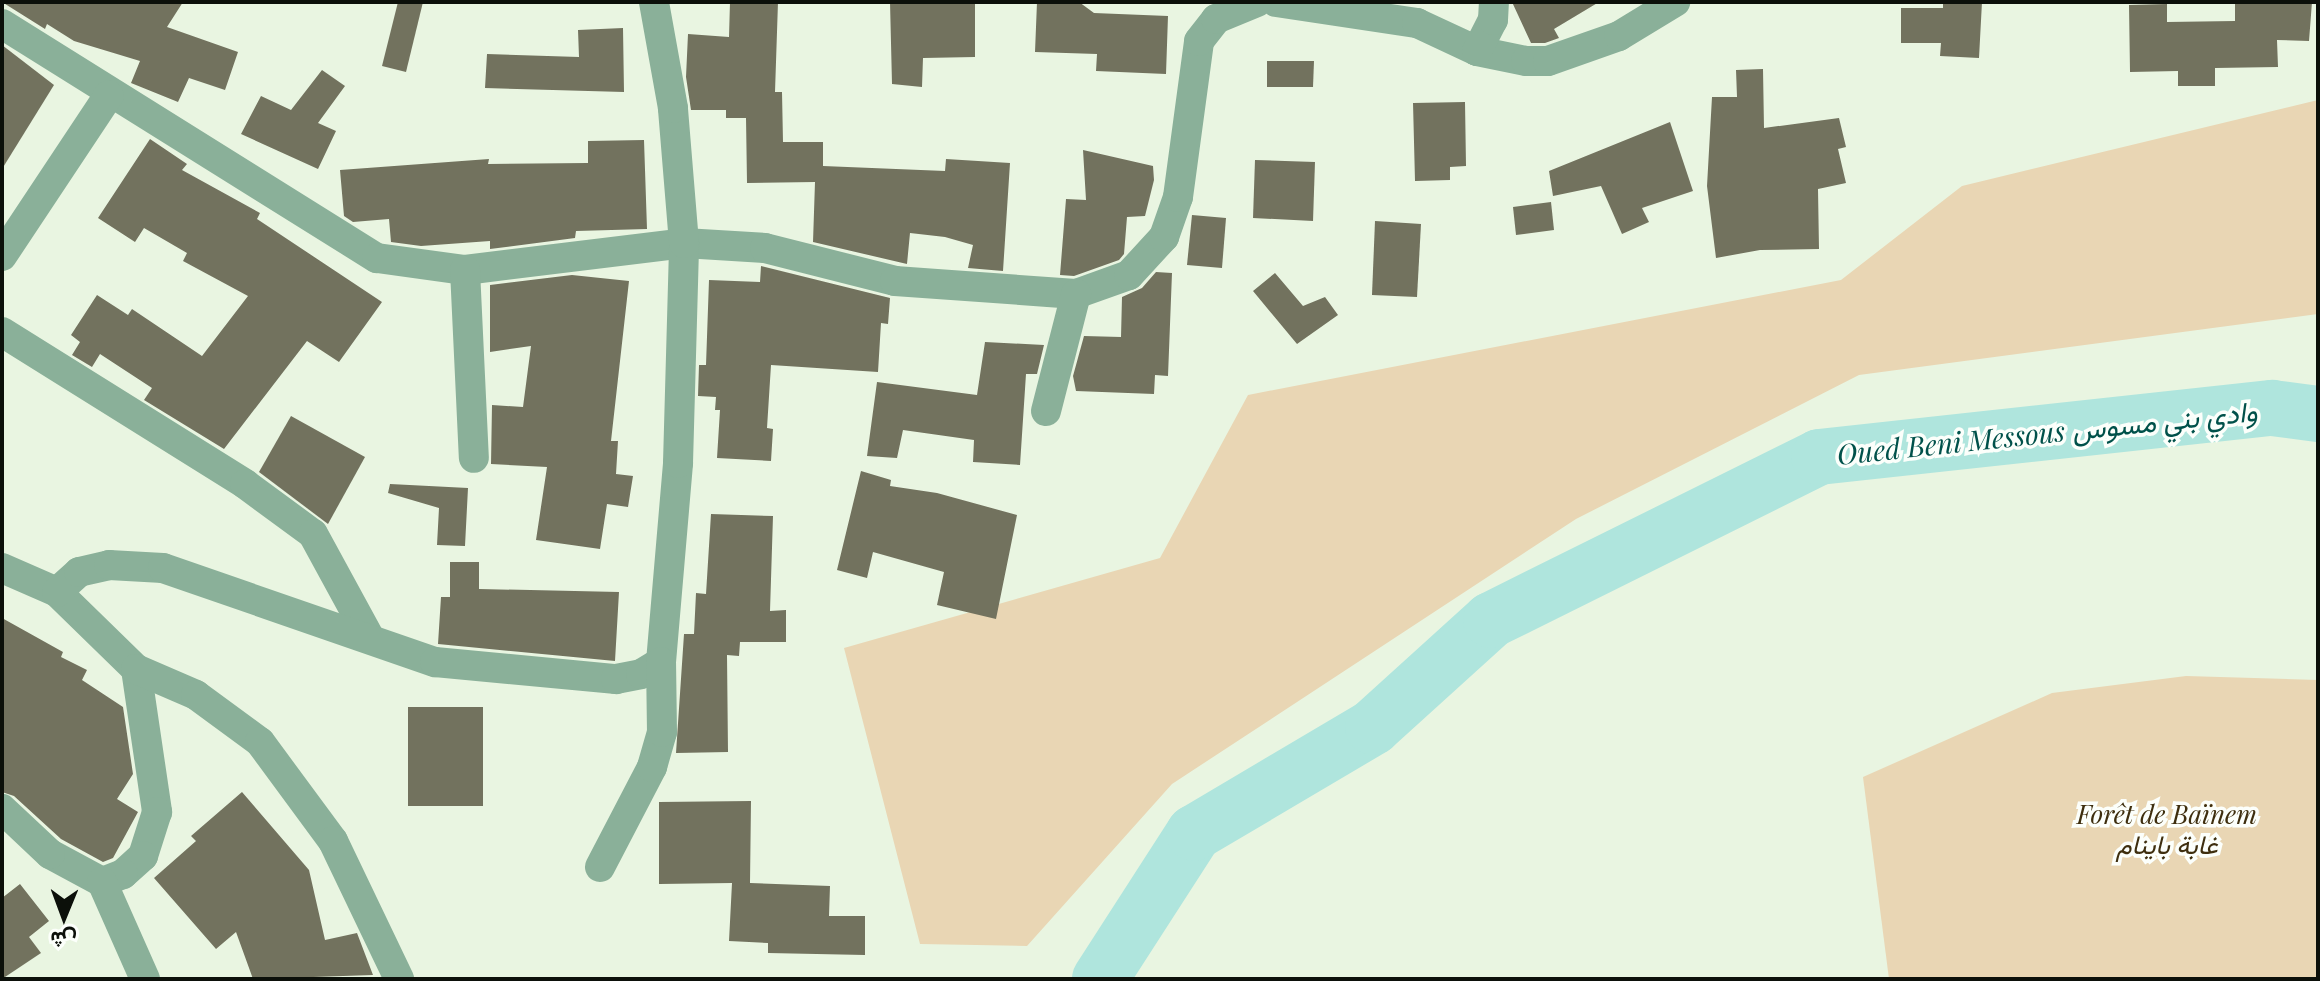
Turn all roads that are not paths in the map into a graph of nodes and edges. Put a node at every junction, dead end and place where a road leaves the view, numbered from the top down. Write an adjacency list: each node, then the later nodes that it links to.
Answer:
1 (654, 2): 10 (street)
2 (1257, 2): 13 (street)
3 (1276, 2): 6 (street)
4 (1494, 2): 8 (street)
5 (1675, 2): 8 (street)
6 (1417, 12): 8 (street)
7 (2, 24): 9 (street)
8 (1477, 51)
9 (109, 95): 11 (street); 12 (street)
10 (684, 243): 12 (street); 13 (street); 20 (street)
11 (2, 256)
12 (465, 270): 16 (street)
13 (1076, 294): 15 (street)
14 (2, 332): 19 (street)
15 (1046, 411)
16 (474, 458)
17 (2, 568): 18 (street)
18 (57, 592): 19 (street); 21 (street)
19 (368, 635): 20 (street)
20 (661, 662): 23 (street)
21 (136, 669): 24 (street); 26 (street)
22 (2, 809): 24 (street)
23 (600, 867)
24 (102, 882): 25 (street)
25 (145, 979)
26 (399, 979)

